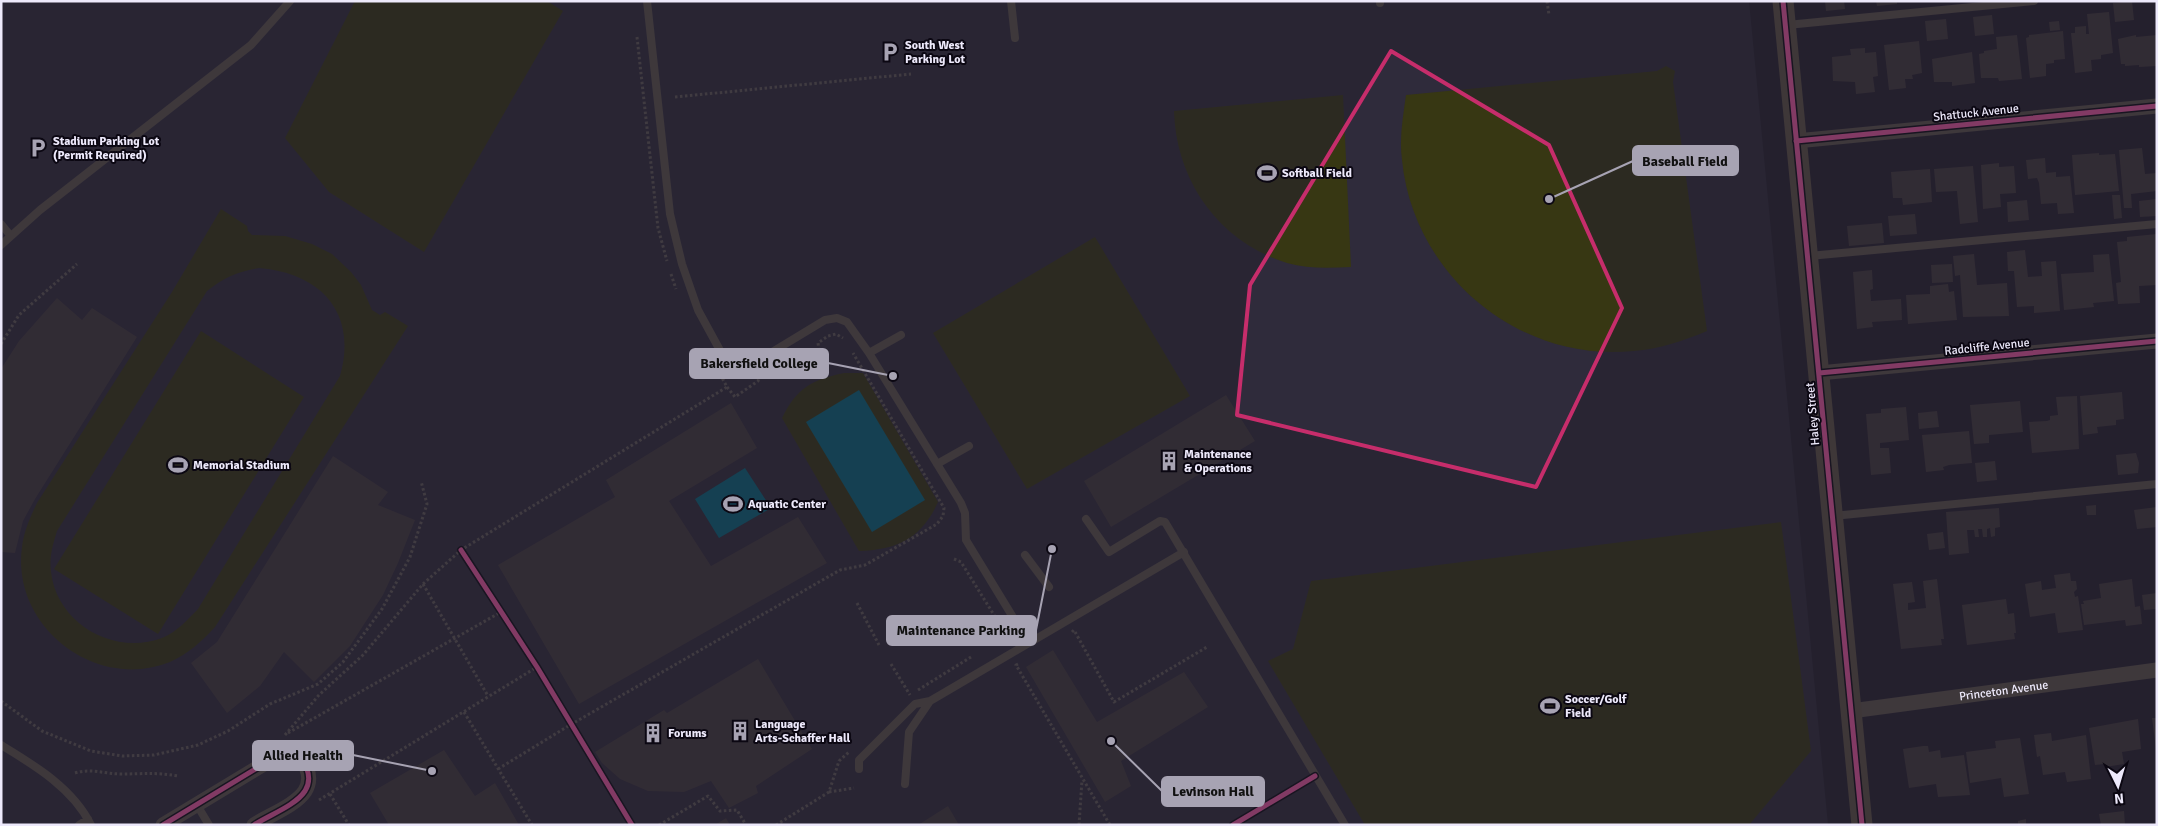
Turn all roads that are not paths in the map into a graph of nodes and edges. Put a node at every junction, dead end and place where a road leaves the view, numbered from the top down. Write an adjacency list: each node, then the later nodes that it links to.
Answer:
1 (290, 1): 12 (lane)
2 (647, 1): 17 (lane)
3 (1011, 1): 7 (lane)
4 (1783, 1): 6 (street, Haley Street)
5 (2034, 1): 6 (lane)
6 (1785, 26): 9 (street, Haley Street)
7 (1016, 38)
8 (2157, 106): 9 (street, Shattuck Avenue)
9 (1796, 140): 14 (street, Haley Street)
10 (1, 224): 12 (lane)
11 (2157, 224): 14 (lane)
12 (10, 235): 13 (lane)
13 (1, 245)
14 (1808, 256): 18 (street, Haley Street)
15 (901, 335): 17 (lane)
16 (2157, 341): 18 (street, Radcliffe Avenue)
17 (869, 353): 20 (lane)
18 (1819, 373): 22 (street, Haley Street)
19 (969, 446): 20 (lane)
20 (936, 464): 27 (lane)
21 (2157, 484): 22 (lane)
22 (1832, 516): 30 (street, Haley Street)
23 (1086, 518): 24 (lane)
24 (1184, 552): 27 (lane); 40 (lane)
25 (1026, 555): 26 (lane)
26 (1049, 587)
27 (1028, 642): 29 (lane)
28 (2157, 670): 30 (street, Princeton Avenue)
29 (930, 701): 32 (lane); 33 (lane)
30 (1851, 711): 41 (street, Haley Street)
31 (1, 745): 35 (lane)
32 (859, 769)
33 (905, 784)
34 (197, 805): 37 (street); 38 (lane); 39 (street)
35 (90, 822): 36 (lane)
36 (79, 825)
37 (163, 825)
38 (209, 825)
39 (254, 825)
40 (1345, 825)
41 (1862, 825)

